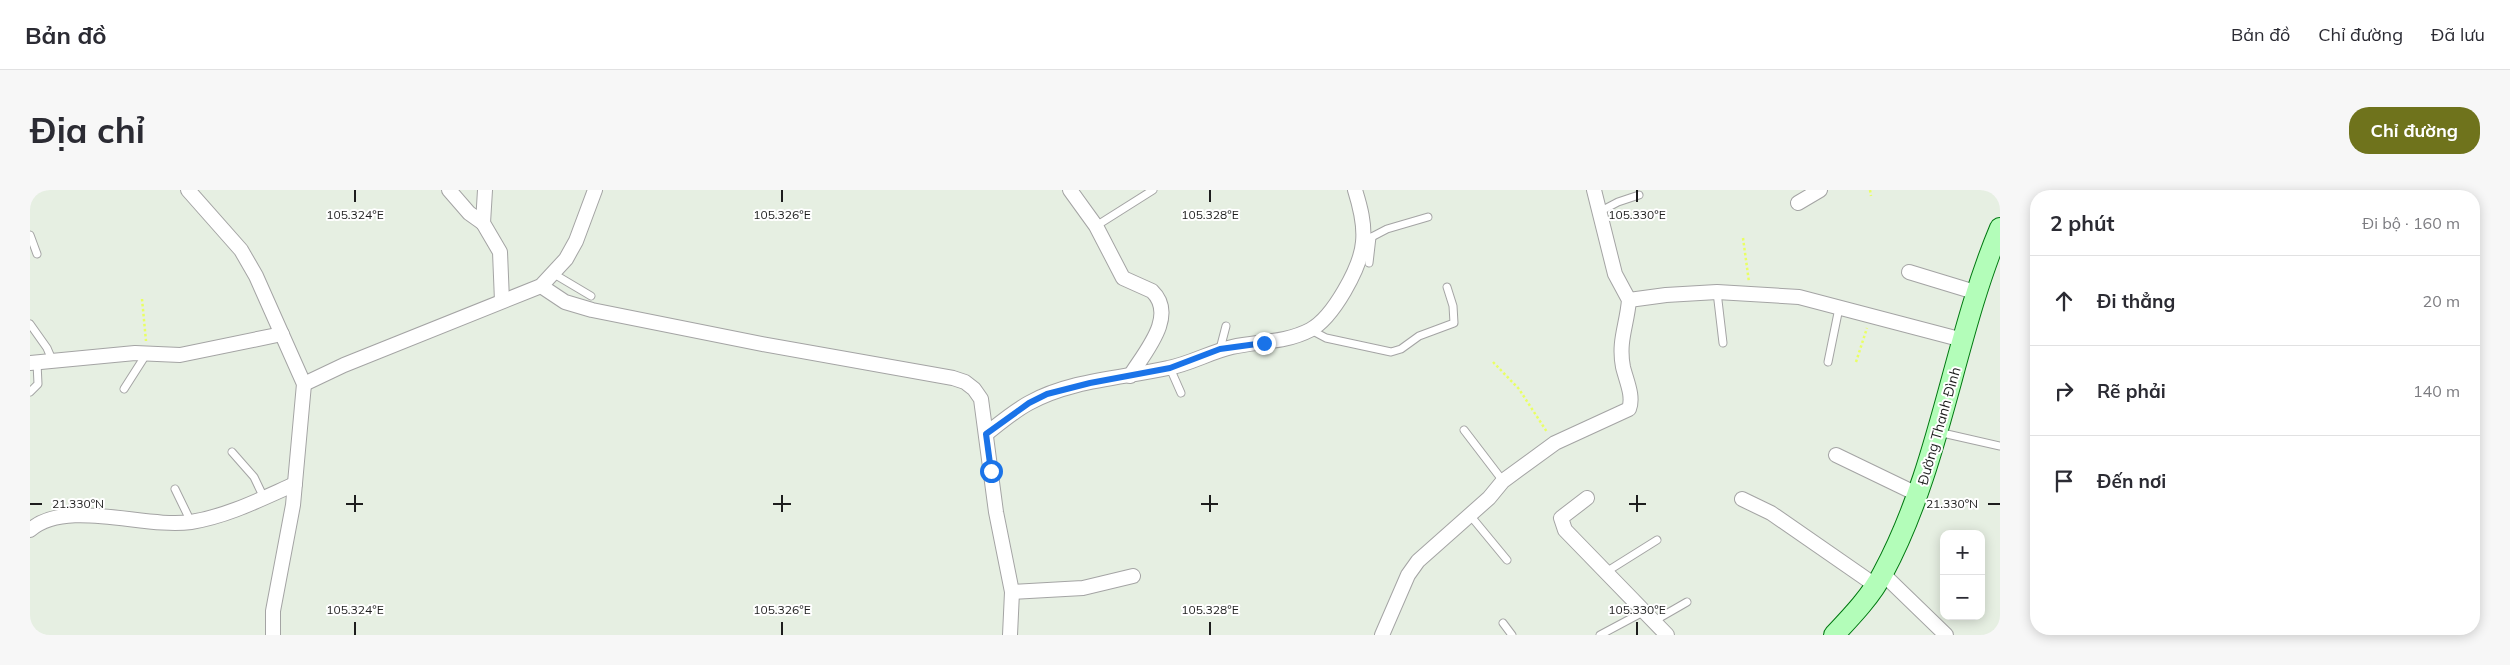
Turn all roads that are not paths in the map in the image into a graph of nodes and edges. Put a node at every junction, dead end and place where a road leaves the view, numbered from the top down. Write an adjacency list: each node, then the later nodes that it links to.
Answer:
1 (188, 190): 34 (street)
2 (449, 190): 14 (street)
3 (485, 190): 14 (street)
4 (595, 190): 22 (street)
5 (1070, 190): 15 (street)
6 (1153, 190): 15 (lane)
7 (1355, 190): 18 (street)
8 (1594, 190): 12 (street)
9 (1820, 190): 11 (street)
10 (1639, 194): 12 (lane)
11 (1798, 203)
12 (1599, 212): 28 (street)
13 (1428, 217): 18 (lane)
14 (483, 223): 29 (street)
15 (1096, 226): 43 (street)
16 (2000, 228): 26 (street, Đường Thanh Đình)
17 (30, 235): 19 (lane)
18 (1368, 239): 20 (lane); 33 (street)
19 (37, 254)
20 (1369, 262)
21 (1909, 272): 26 (street)
22 (554, 274): 23 (street); 27 (lane)
23 (541, 286): 29 (street); 50 (street)
24 (1447, 286): 33 (lane)
25 (1717, 292): 28 (street); 30 (street); 36 (lane)
26 (1978, 293): 35 (street, Đường Thanh Đình)
27 (591, 296)
28 (1629, 300): 54 (street)
29 (502, 301): 44 (street)
30 (1839, 308): 35 (street); 40 (lane)
31 (30, 324): 39 (lane)
32 (1226, 326): 37 (lane)
33 (1311, 330): 37 (street)
34 (282, 334): 38 (street); 44 (street)
35 (1963, 340): 49 (street, Đường Thanh Đình)
36 (1723, 343)
37 (1220, 349): 42 (street)
38 (147, 353): 39 (street); 45 (lane)
39 (53, 362): 41 (street)
40 (1828, 362)
41 (34, 363): 46 (lane)
42 (1170, 368): 43 (street); 47 (lane)
43 (1130, 376): 50 (street)
44 (304, 384): 55 (street)
45 (124, 389)
46 (30, 392)
47 (1181, 393)
48 (1464, 430): 54 (lane)
49 (1938, 432): 51 (lane); 57 (street, Đường Thanh Đình)
50 (986, 434): 69 (street)
51 (2000, 446)
52 (232, 452): 58 (lane)
53 (1836, 455): 57 (street)
54 (1503, 481): 61 (street)
55 (295, 484): 58 (street); 73 (street)
56 (175, 489): 62 (lane)
57 (1919, 495): 68 (street, Đường Thanh Đình)
58 (264, 498): 62 (street)
59 (1587, 498): 66 (street)
60 (1742, 499): 68 (street)
61 (1469, 514): 65 (lane); 75 (street)
62 (191, 522): 63 (street)
63 (30, 530)
64 (1657, 540): 66 (lane)
65 (1507, 560)
66 (1606, 572): 71 (street)
67 (1133, 576): 69 (street)
68 (1879, 579): 79 (street, Đường Thanh Đình); 80 (street)
69 (1012, 592): 74 (street)
70 (1687, 602): 71 (lane)
71 (1650, 616): 77 (lane); 78 (street)
72 (1503, 623): 76 (lane)
73 (273, 635)
74 (1010, 635)
75 (1382, 635)
76 (1512, 635)
77 (1600, 635)
78 (1667, 635)
79 (1834, 635)
80 (1946, 635)

